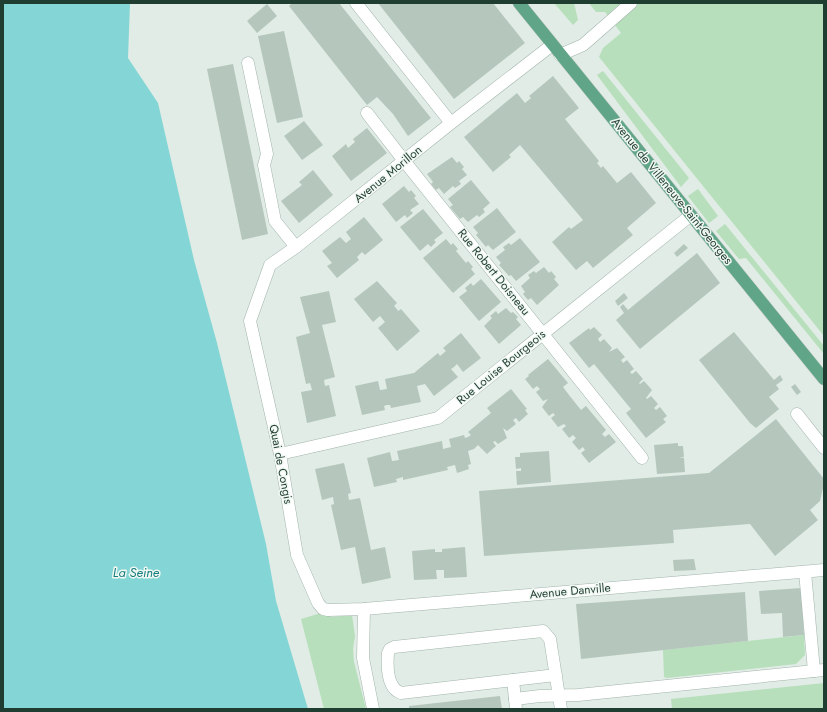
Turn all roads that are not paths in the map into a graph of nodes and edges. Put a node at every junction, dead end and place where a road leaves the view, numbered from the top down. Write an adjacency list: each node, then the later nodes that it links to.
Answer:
1 (356, 3): 8 (street)
2 (519, 3): 4 (main road, Avenue de Villeneuve-Saint-Georges)
3 (631, 3): 5 (street)
4 (552, 45): 5 (main road, Avenue de Villeneuve-Saint-Georges); 8 (street, Avenue Morillon)
5 (560, 55): 10 (main road, Avenue de Villeneuve-Saint-Georges)
6 (248, 62): 11 (street)
7 (367, 113): 9 (street, Rue Robert Doisneau)
8 (451, 123): 9 (street, Avenue Morillon)
9 (405, 162): 11 (street, Avenue Morillon); 13 (street, Rue Robert Doisneau)
10 (691, 215): 13 (street, Rue Louise Bourgeois); 14 (main road, Avenue de Villeneuve-Saint-Georges)
11 (296, 247): 12 (street, Avenue Morillon)
12 (250, 321): 17 (street, Quai de Congis)
13 (543, 333): 17 (street, Rue Louise Bourgeois); 18 (street, Rue Robert Doisneau)
14 (824, 379)
15 (797, 414): 16 (street)
16 (824, 448)
17 (280, 454): 21 (street, Quai de Congis)
18 (642, 458)
19 (824, 570): 20 (street, Avenue Danville)
20 (805, 572): 22 (street, Avenue Danville); 23 (street)
21 (318, 604): 22 (street, Avenue Danville)
22 (364, 609): 28 (street)
23 (819, 671): 26 (street)
24 (556, 674): 25 (street); 25 (street); 26 (street)
25 (513, 680): 27 (street)
26 (559, 695): 27 (street); 29 (street)
27 (516, 704)
28 (373, 709)
29 (561, 709)

